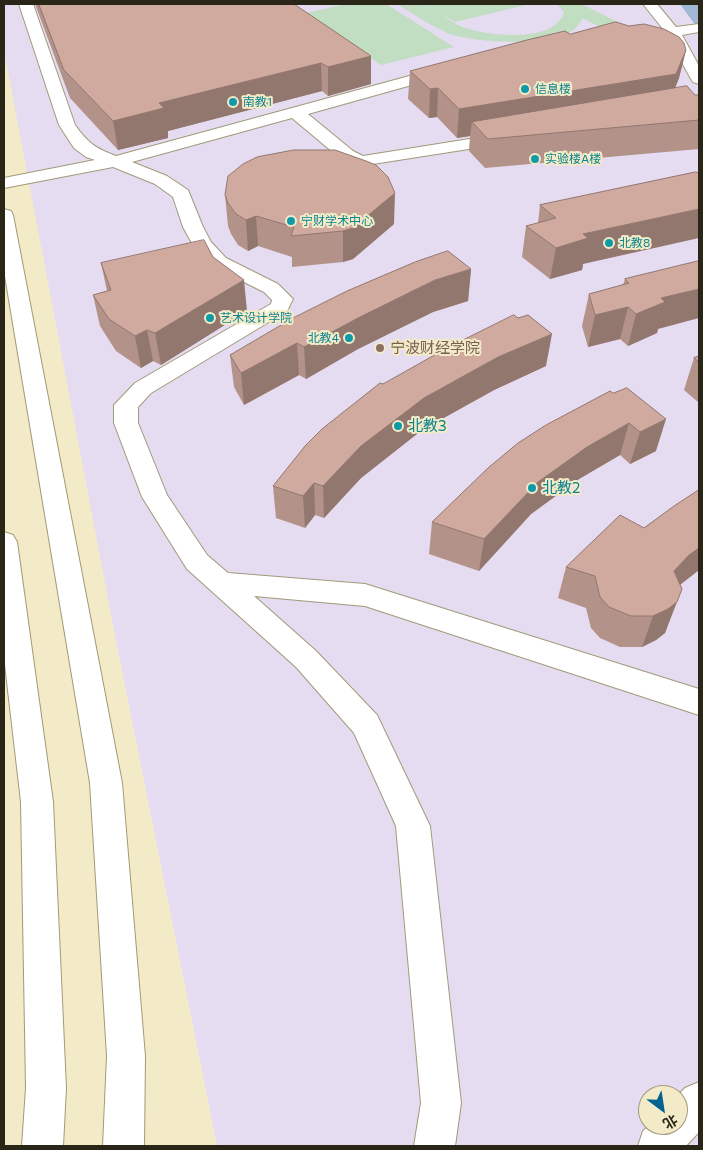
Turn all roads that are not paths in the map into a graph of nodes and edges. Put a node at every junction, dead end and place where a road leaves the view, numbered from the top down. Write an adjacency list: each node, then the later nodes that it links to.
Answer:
1 (26, 4): 10 (main road)
2 (650, 4): 4 (main road)
3 (699, 28): 4 (main road)
4 (672, 32): 5 (main road); 7 (main road)
5 (616, 41)
6 (465, 67): 8 (main road)
7 (699, 79)
8 (295, 112): 9 (main road); 10 (main road)
9 (519, 135)
10 (114, 162): 11 (main road); 14 (main road)
11 (4, 183)
12 (4, 215): 20 (main road)
13 (4, 542): 19 (main road)
14 (220, 583): 15 (main road); 21 (main road)
15 (699, 702)
16 (699, 1102): 17 (main road)
17 (688, 1114)
18 (668, 1135): 22 (main road)
19 (43, 1146)
20 (124, 1146)
21 (435, 1146)
22 (658, 1146)

